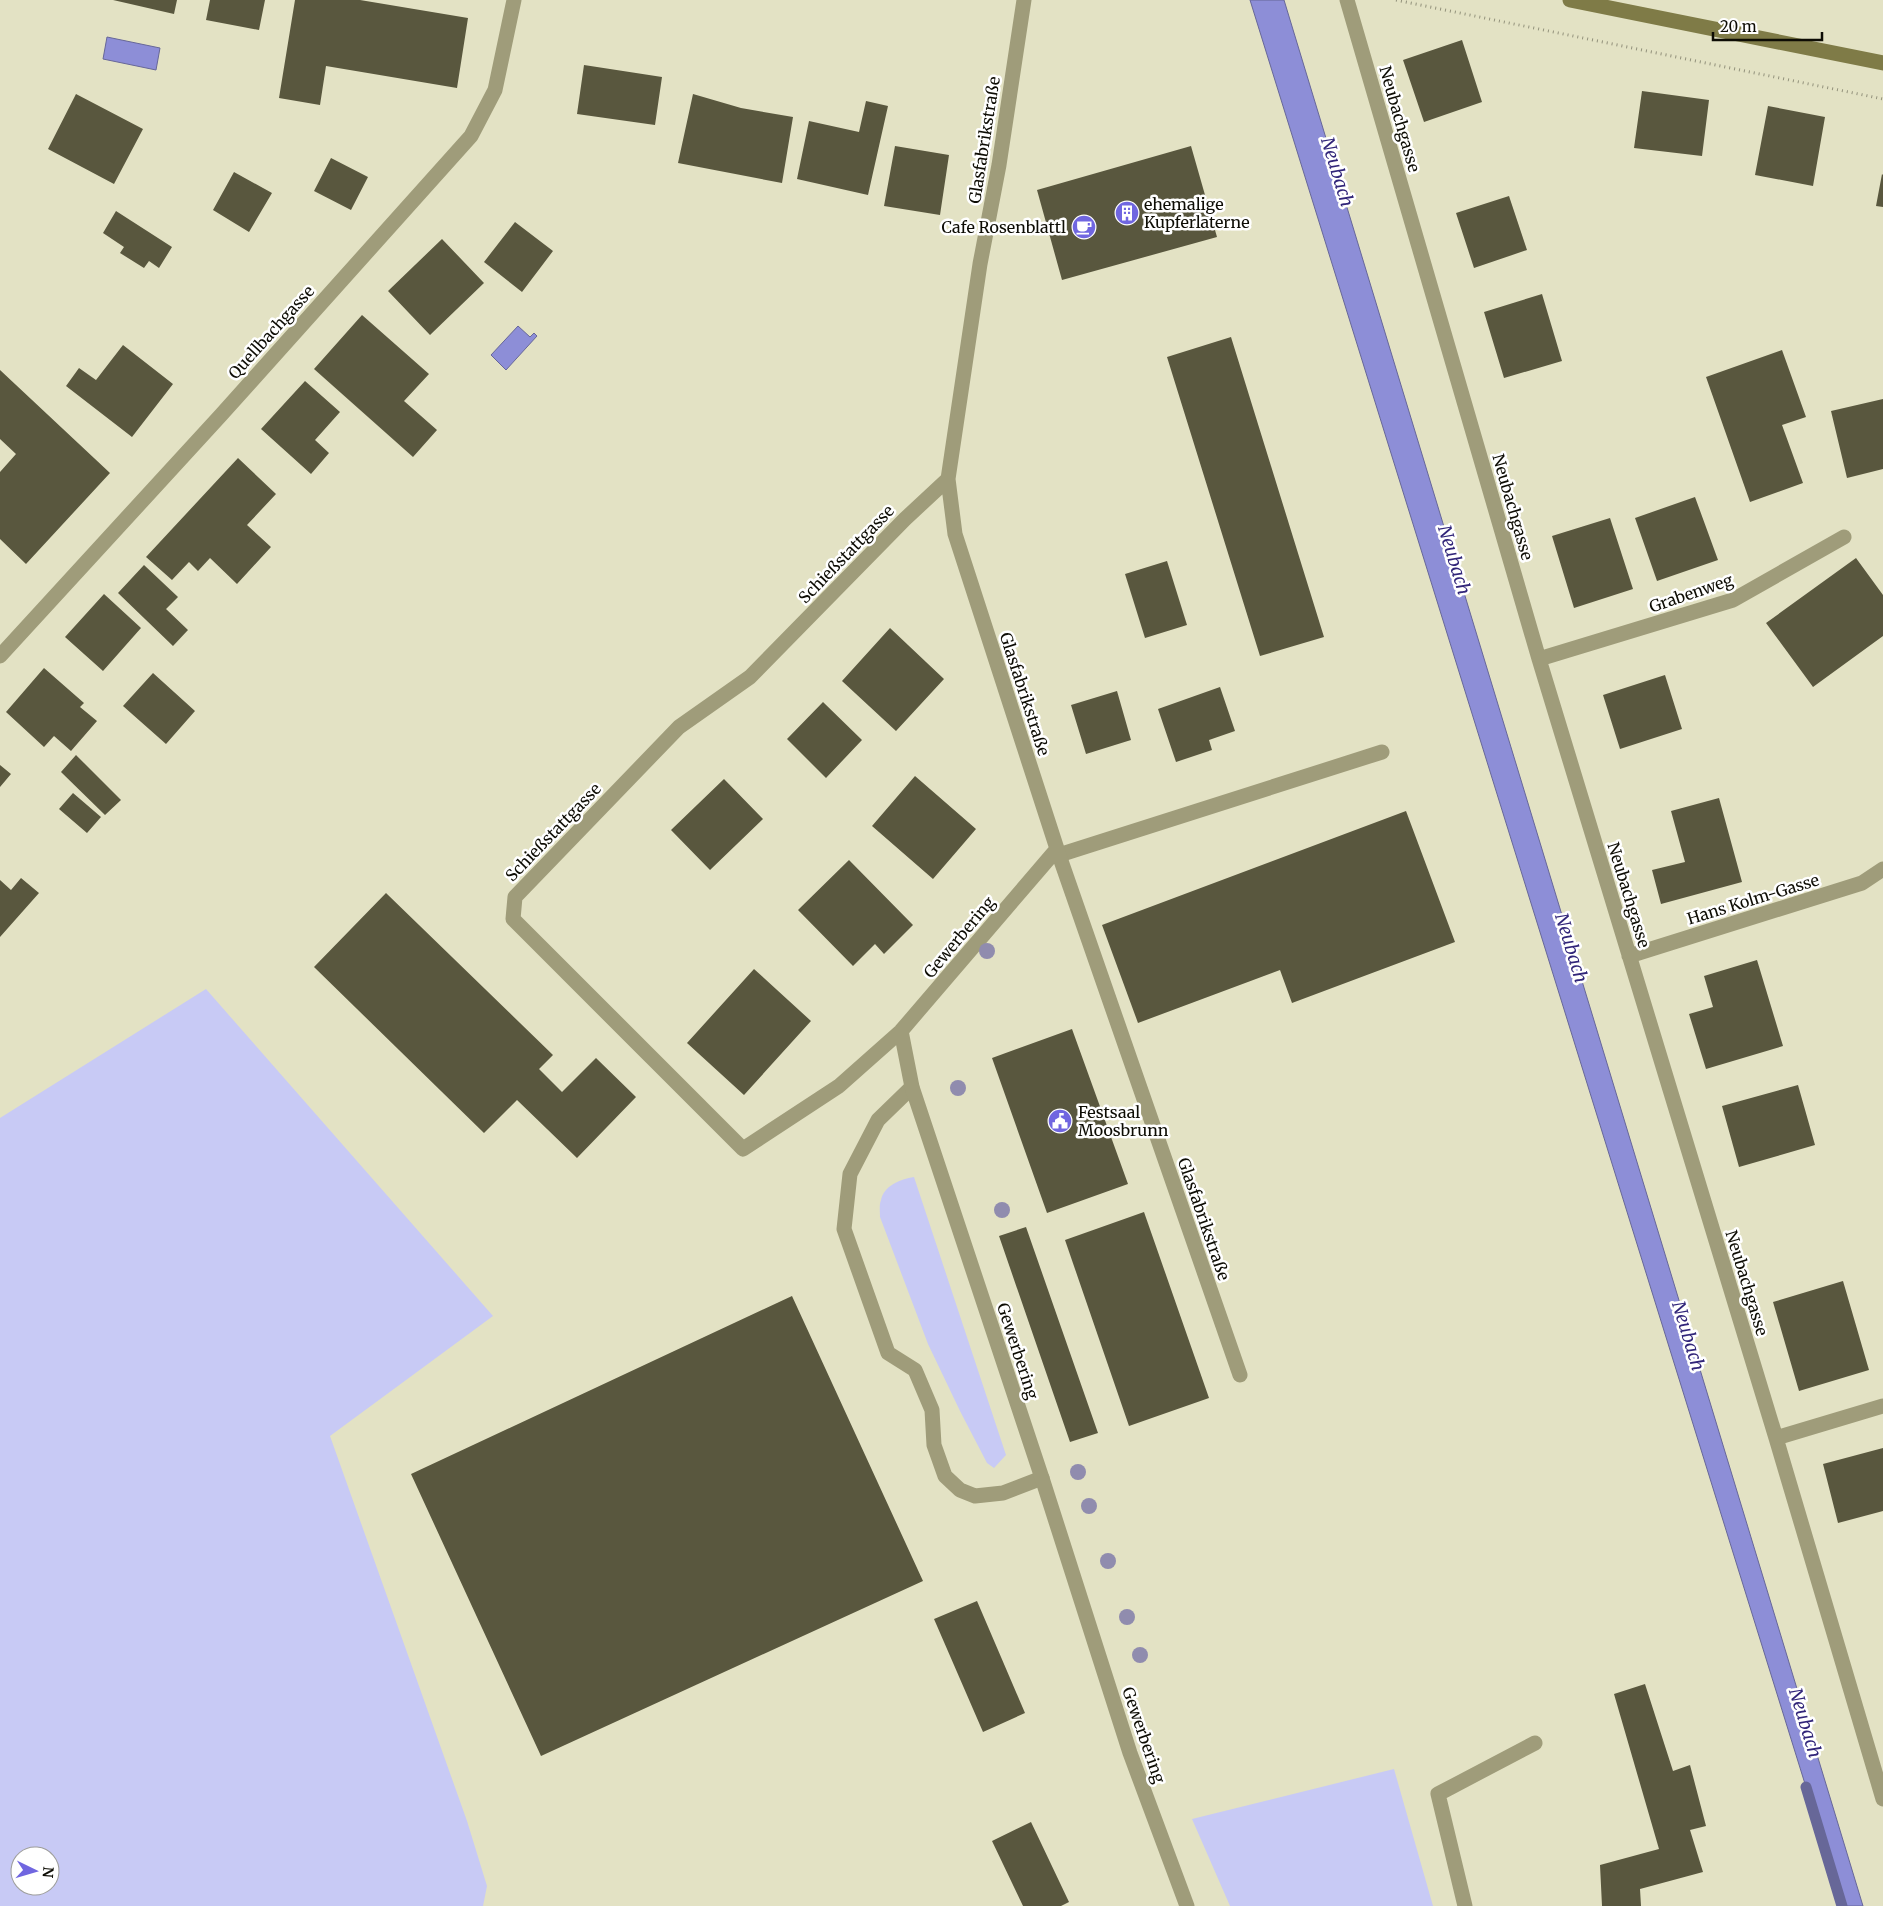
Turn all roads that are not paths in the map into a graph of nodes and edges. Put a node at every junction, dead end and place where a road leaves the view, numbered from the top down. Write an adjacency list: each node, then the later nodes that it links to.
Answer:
1 (514, 0): 8 (street, Quellbachgasse)
2 (1024, 0): 6 (street, Glasfabrikstraße)
3 (1347, 0): 9 (street, Neubachgasse)
4 (1570, 0): 5 (main road)
5 (1883, 63)
6 (948, 479): 11 (street, Glasfabrikstraße); 14 (street, Schießstattgasse)
7 (1844, 538): 9 (street, Grabenweg)
8 (0, 656)
9 (1539, 660): 13 (street, Neubachgasse)
10 (1382, 752): 11 (street)
11 (1058, 852): 14 (street, Gewerbering); 16 (street, Glasfabrikstraße)
12 (1883, 869): 13 (street, Hans Kolm-Gasse)
13 (1629, 956): 18 (street, Neubachgasse)
14 (901, 1031): 15 (street, Gewerbering)
15 (912, 1087): 19 (street, Gewerbering); 19 (street)
16 (1240, 1375)
17 (1883, 1406): 18 (street)
18 (1776, 1438): 21 (street, Neubachgasse)
19 (1042, 1478): 22 (street, Gewerbering)
20 (1535, 1743): 23 (street)
21 (1883, 1799)
22 (1187, 1906)
23 (1465, 1906)

